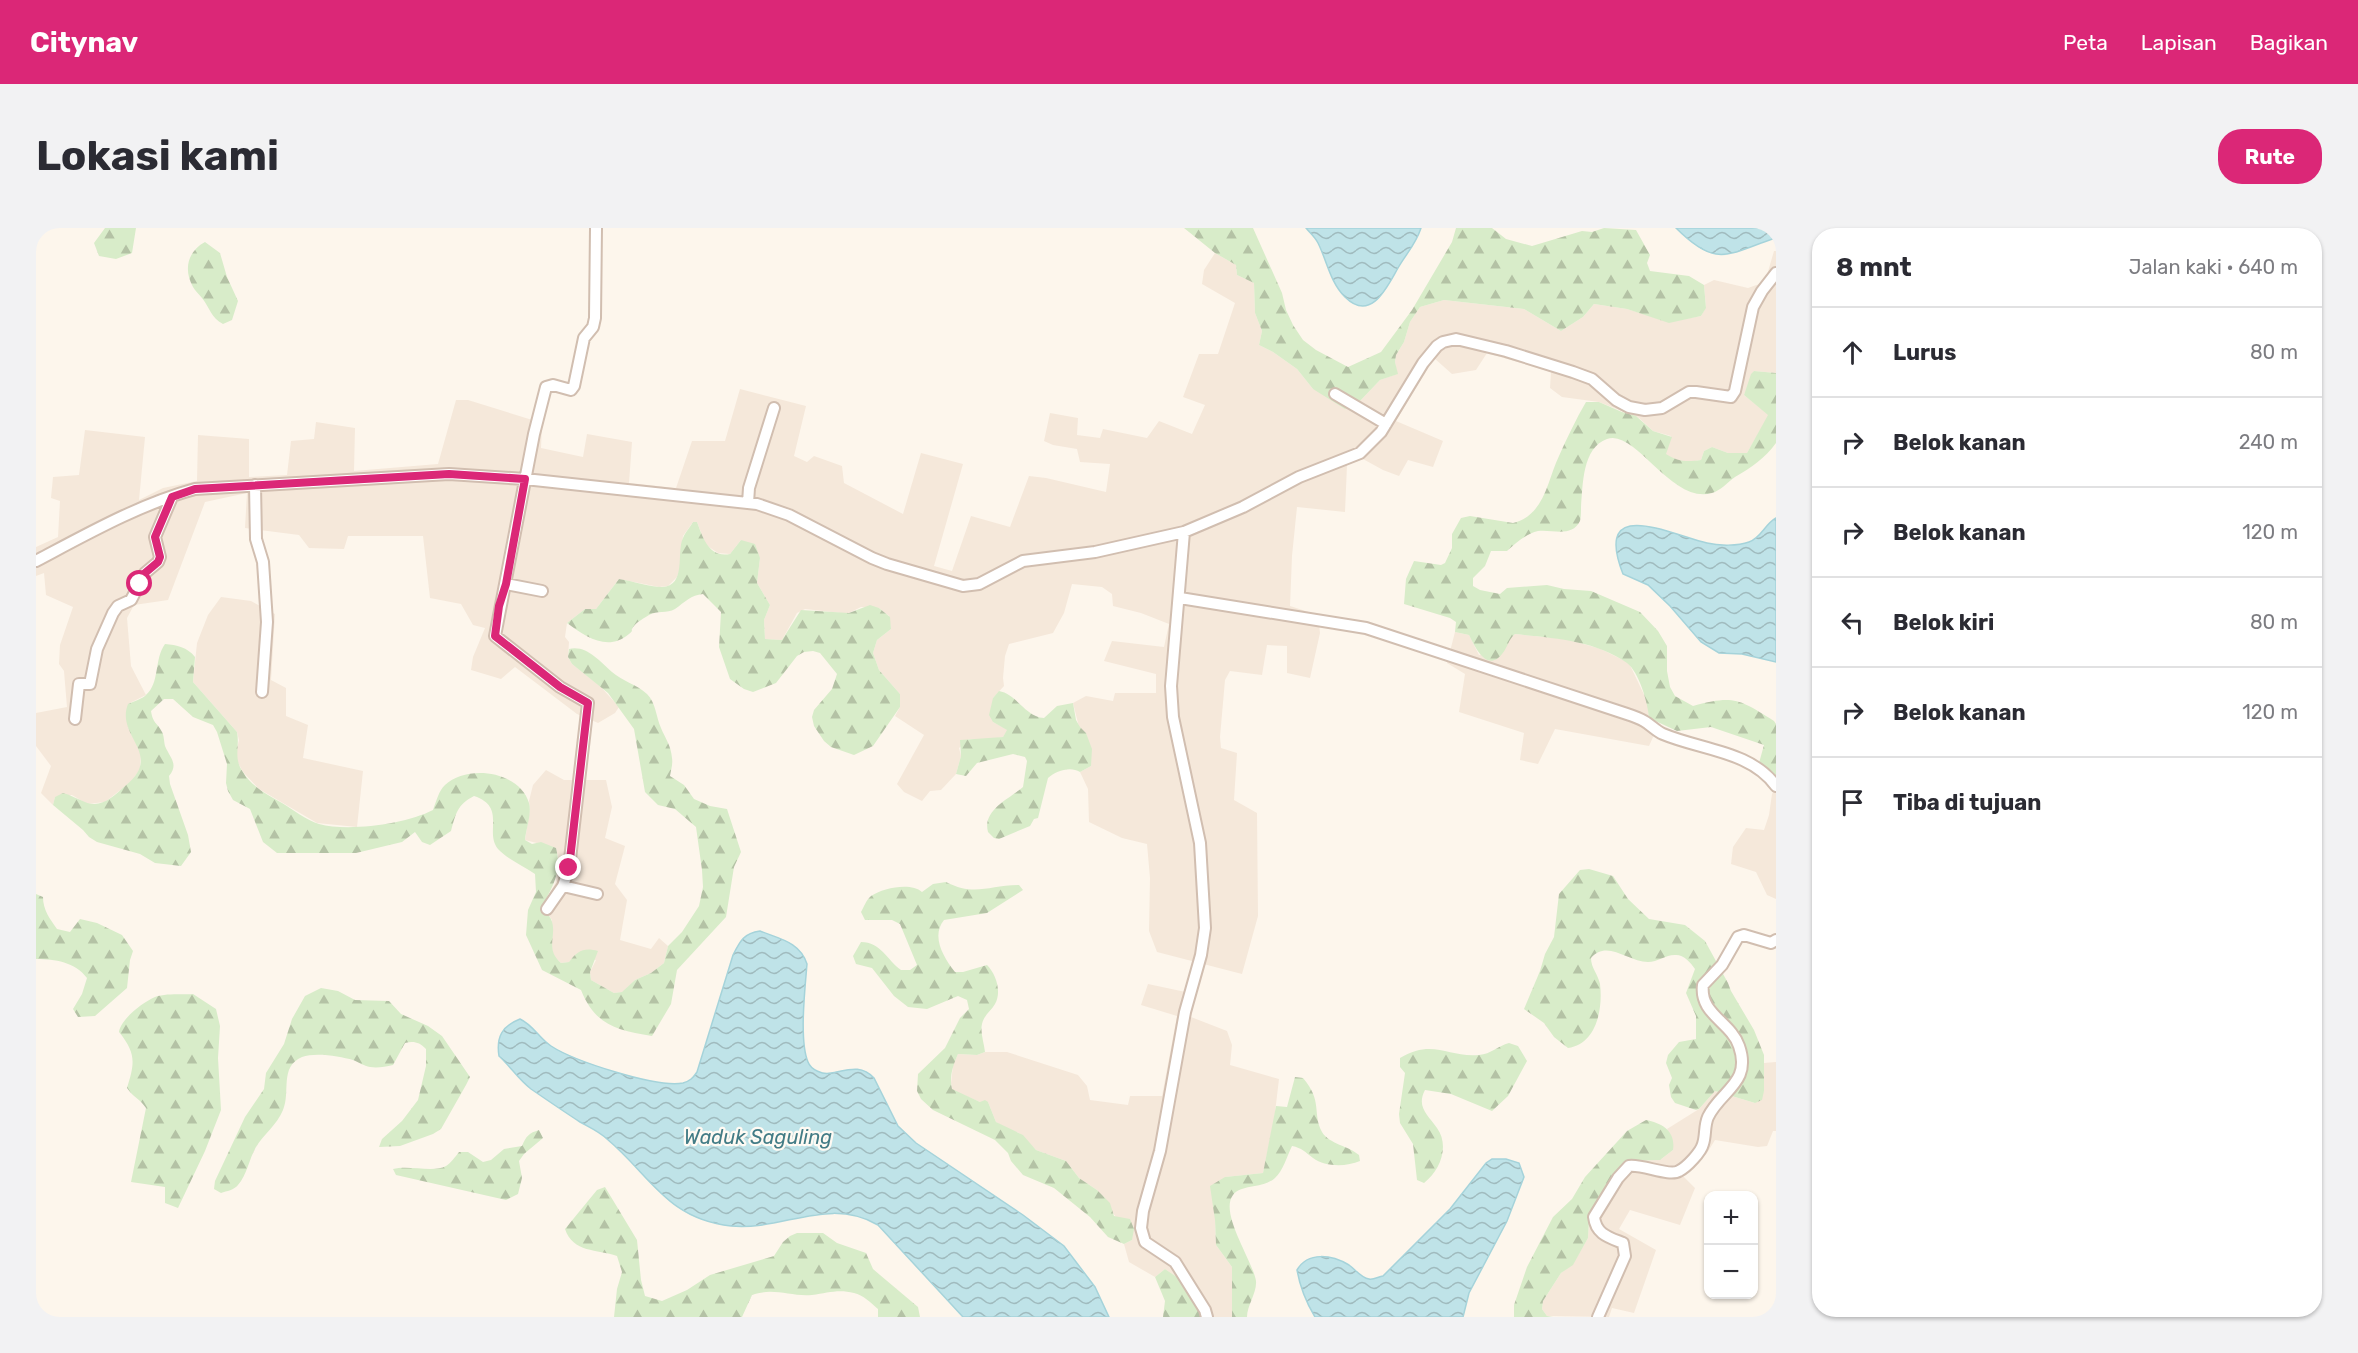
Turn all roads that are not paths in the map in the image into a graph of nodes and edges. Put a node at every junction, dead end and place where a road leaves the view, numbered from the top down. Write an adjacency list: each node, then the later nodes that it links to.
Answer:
1 (597, 228): 6 (street)
2 (1776, 273): 5 (street)
3 (1335, 394): 5 (street)
4 (774, 408): 9 (street)
5 (1386, 424): 10 (street)
6 (525, 479): 7 (street); 9 (street); 12 (street)
7 (255, 485): 8 (street); 15 (street)
8 (172, 497): 11 (street); 16 (street)
9 (748, 503): 10 (street)
10 (1184, 532): 14 (street)
11 (36, 561)
12 (506, 584): 13 (street); 18 (street)
13 (542, 591)
14 (1180, 598): 17 (street); 22 (street)
15 (262, 692)
16 (75, 719)
17 (1776, 786)
18 (562, 886): 19 (street); 20 (street)
19 (597, 894)
20 (547, 909)
21 (1776, 940): 23 (street)
22 (1207, 1317)
23 (1598, 1317)

